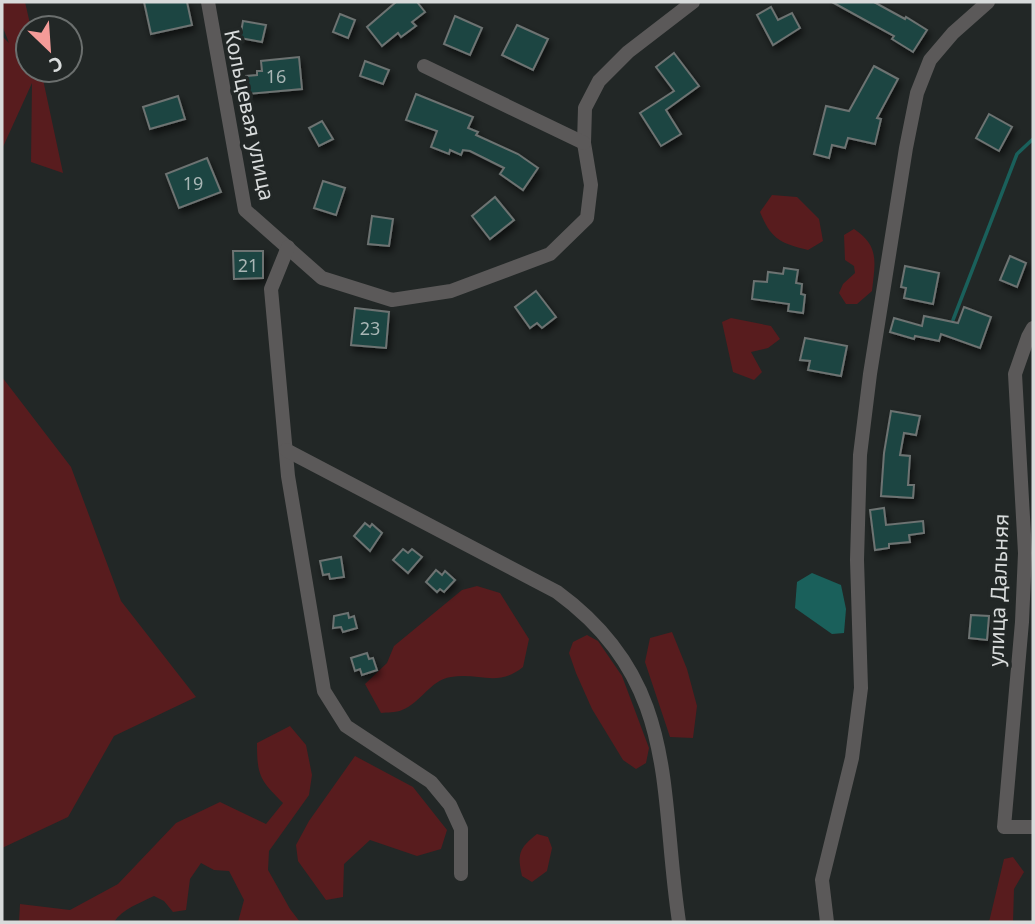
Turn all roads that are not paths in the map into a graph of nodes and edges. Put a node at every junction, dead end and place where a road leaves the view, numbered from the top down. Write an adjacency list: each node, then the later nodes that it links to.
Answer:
1 (208, 2): 6 (street, Кольцевая улица)
2 (694, 2): 5 (street, Кольцевая улица)
3 (988, 2): 12 (street)
4 (424, 66): 5 (street)
5 (584, 143): 6 (street, Кольцевая улица)
6 (288, 247): 8 (street)
7 (1033, 328): 9 (street, улица Дальняя)
8 (286, 450): 10 (street); 11 (street)
9 (1033, 827)
10 (461, 874)
11 (679, 922)
12 (827, 922)

